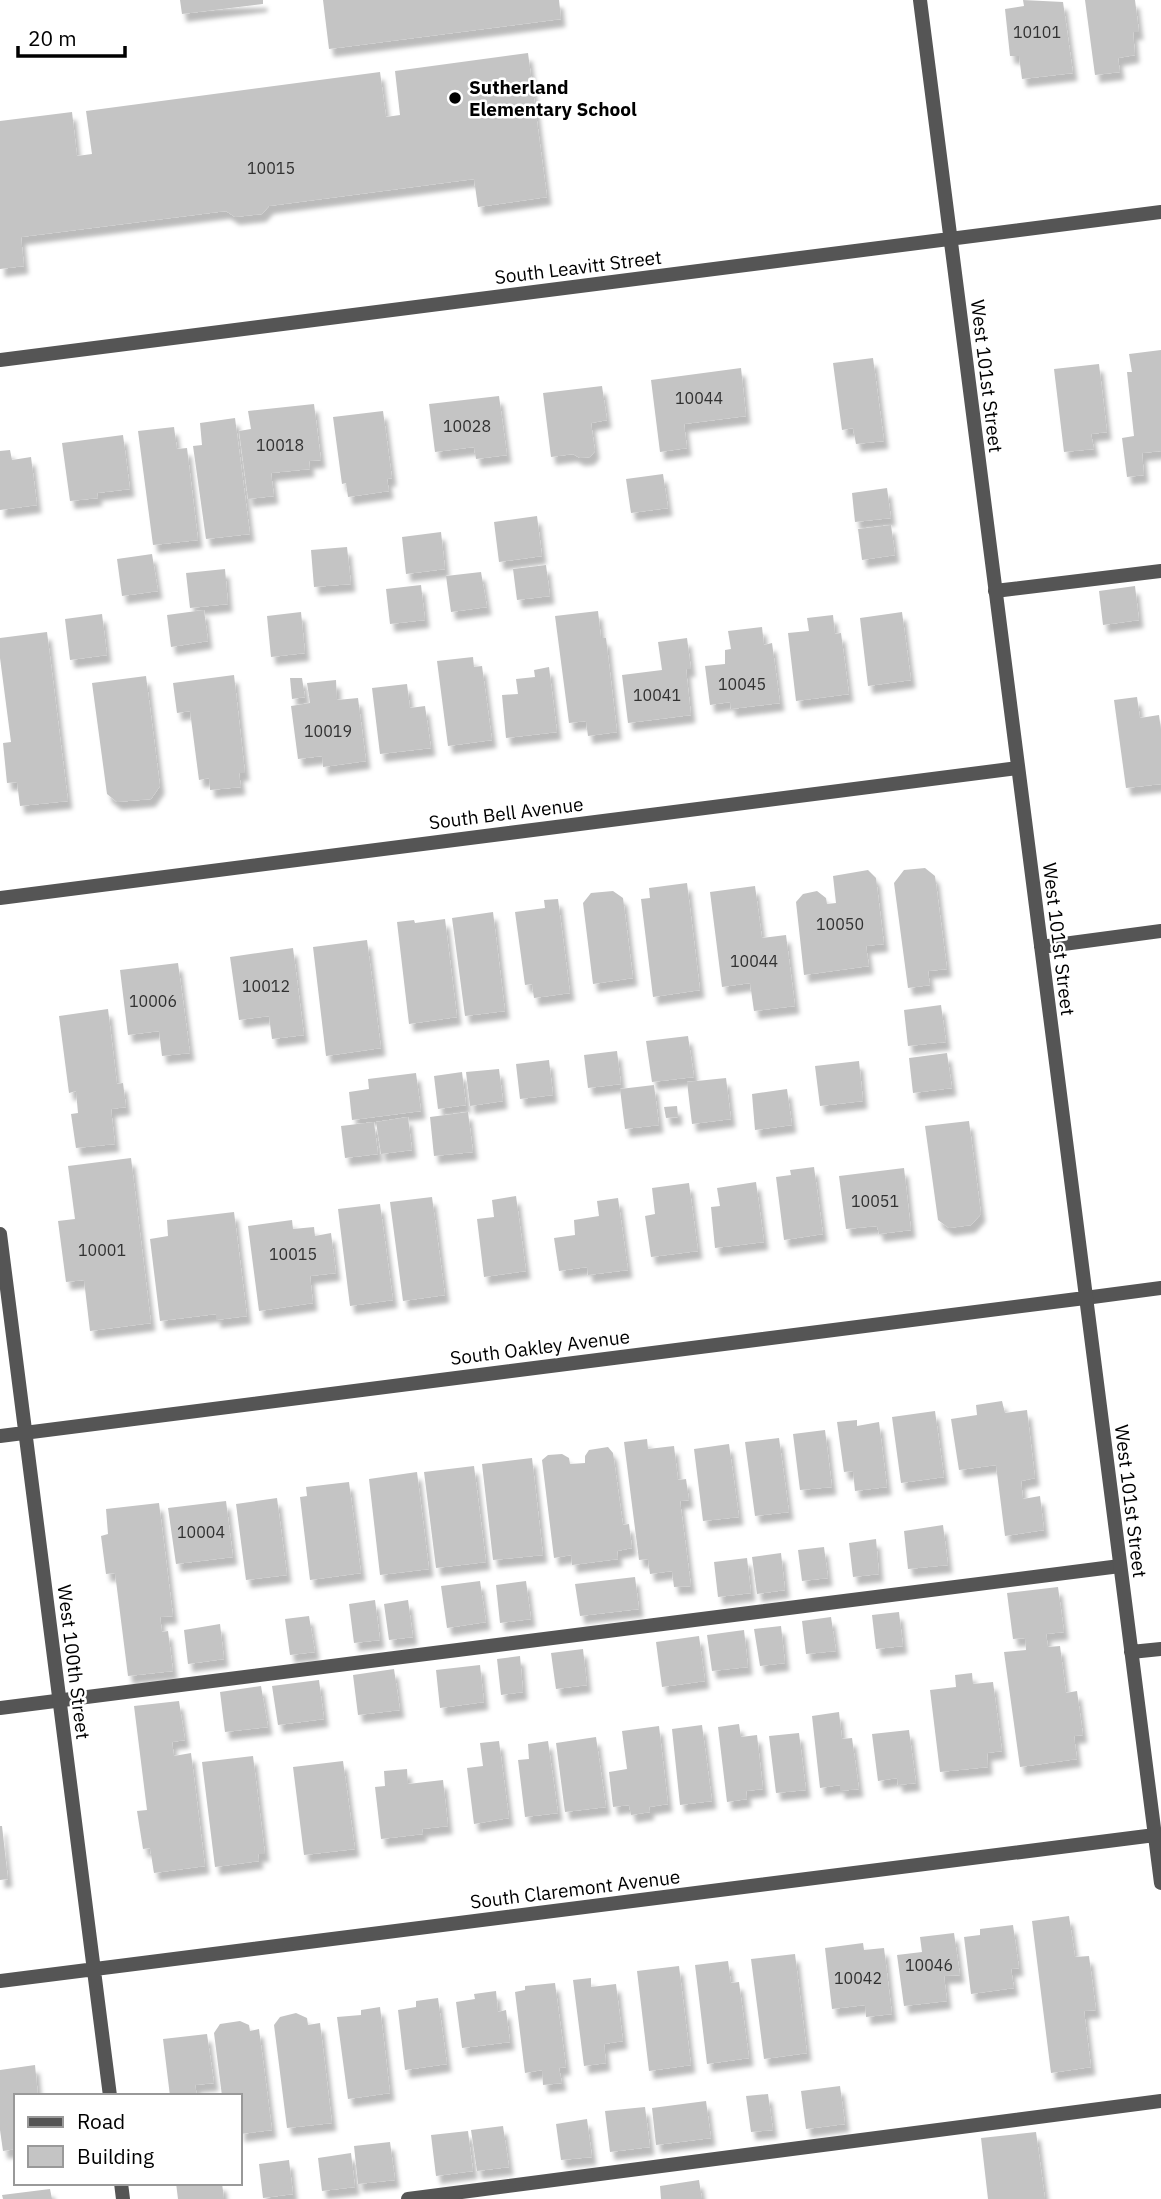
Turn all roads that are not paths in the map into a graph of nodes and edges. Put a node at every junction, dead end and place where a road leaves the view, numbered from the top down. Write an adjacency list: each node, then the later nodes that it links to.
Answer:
1 (920, 0): 3 (street, West 101st Street)
2 (1161, 212): 3 (street, South Leavitt Street)
3 (950, 239): 4 (street, South Leavitt Street); 6 (street, West 101st Street)
4 (0, 360)
5 (1161, 571): 6 (street)
6 (995, 591): 7 (street, West 101st Street)
7 (1018, 768): 8 (street, South Bell Avenue); 10 (street, West 101st Street)
8 (0, 898)
9 (1161, 931): 10 (street)
10 (1041, 947): 13 (street, West 101st Street)
11 (0, 1234): 14 (street, West 100th Street)
12 (1161, 1288): 13 (street, South Oakley Avenue)
13 (1085, 1297): 14 (street, South Oakley Avenue); 16 (street, West 101st Street)
14 (25, 1433): 15 (street, South Oakley Avenue); 19 (street, West 100th Street)
15 (0, 1436)
16 (1120, 1566): 18 (street, West 101st Street); 19 (street)
17 (1161, 1648): 18 (street)
18 (1131, 1652): 21 (street, West 101st Street)
19 (59, 1700): 20 (street); 23 (street, West 100th Street)
20 (0, 1708)
21 (1155, 1835): 22 (street, West 101st Street); 23 (street, South Claremont Avenue)
22 (1161, 1882)
23 (93, 1969): 24 (street, South Claremont Avenue); 25 (street, West 100th Street)
24 (0, 1981)
25 (110, 2094)
26 (1161, 2101): 27 (street)
27 (408, 2199)

